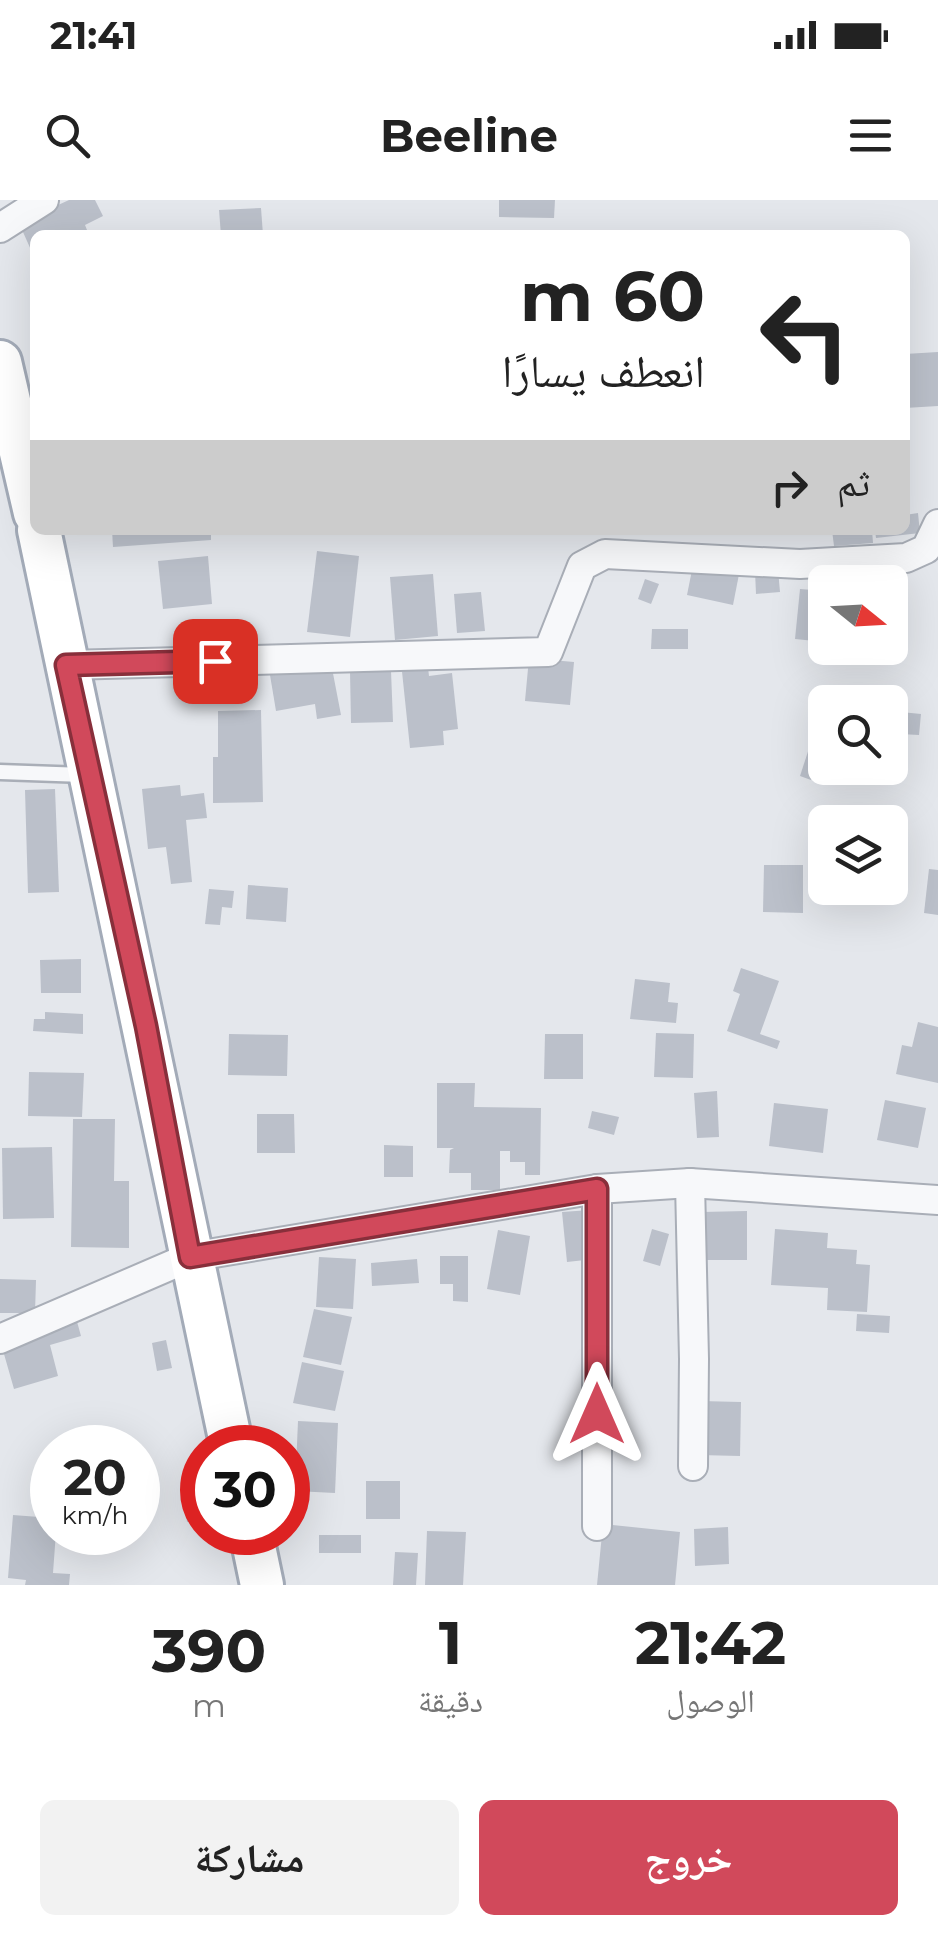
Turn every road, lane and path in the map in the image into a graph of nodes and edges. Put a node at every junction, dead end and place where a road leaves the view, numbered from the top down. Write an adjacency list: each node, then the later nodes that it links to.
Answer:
1 (44, 200): 2 (street)
2 (0, 228)
3 (0, 362): 4 (main road)
4 (30, 491)
5 (938, 524): 7 (street)
6 (39, 535): 7 (main road)
7 (66, 665): 9 (main road)
8 (0, 772): 9 (lane)
9 (90, 775): 13 (main road)
10 (690, 1183): 11 (street); 12 (street); 16 (street)
11 (597, 1189): 13 (street); 17 (street)
12 (938, 1200)
13 (190, 1257): 14 (street); 15 (main road)
14 (0, 1339)
15 (227, 1425)
16 (693, 1466)
17 (597, 1526)
18 (256, 1555): 19 (main road)
19 (262, 1585)

